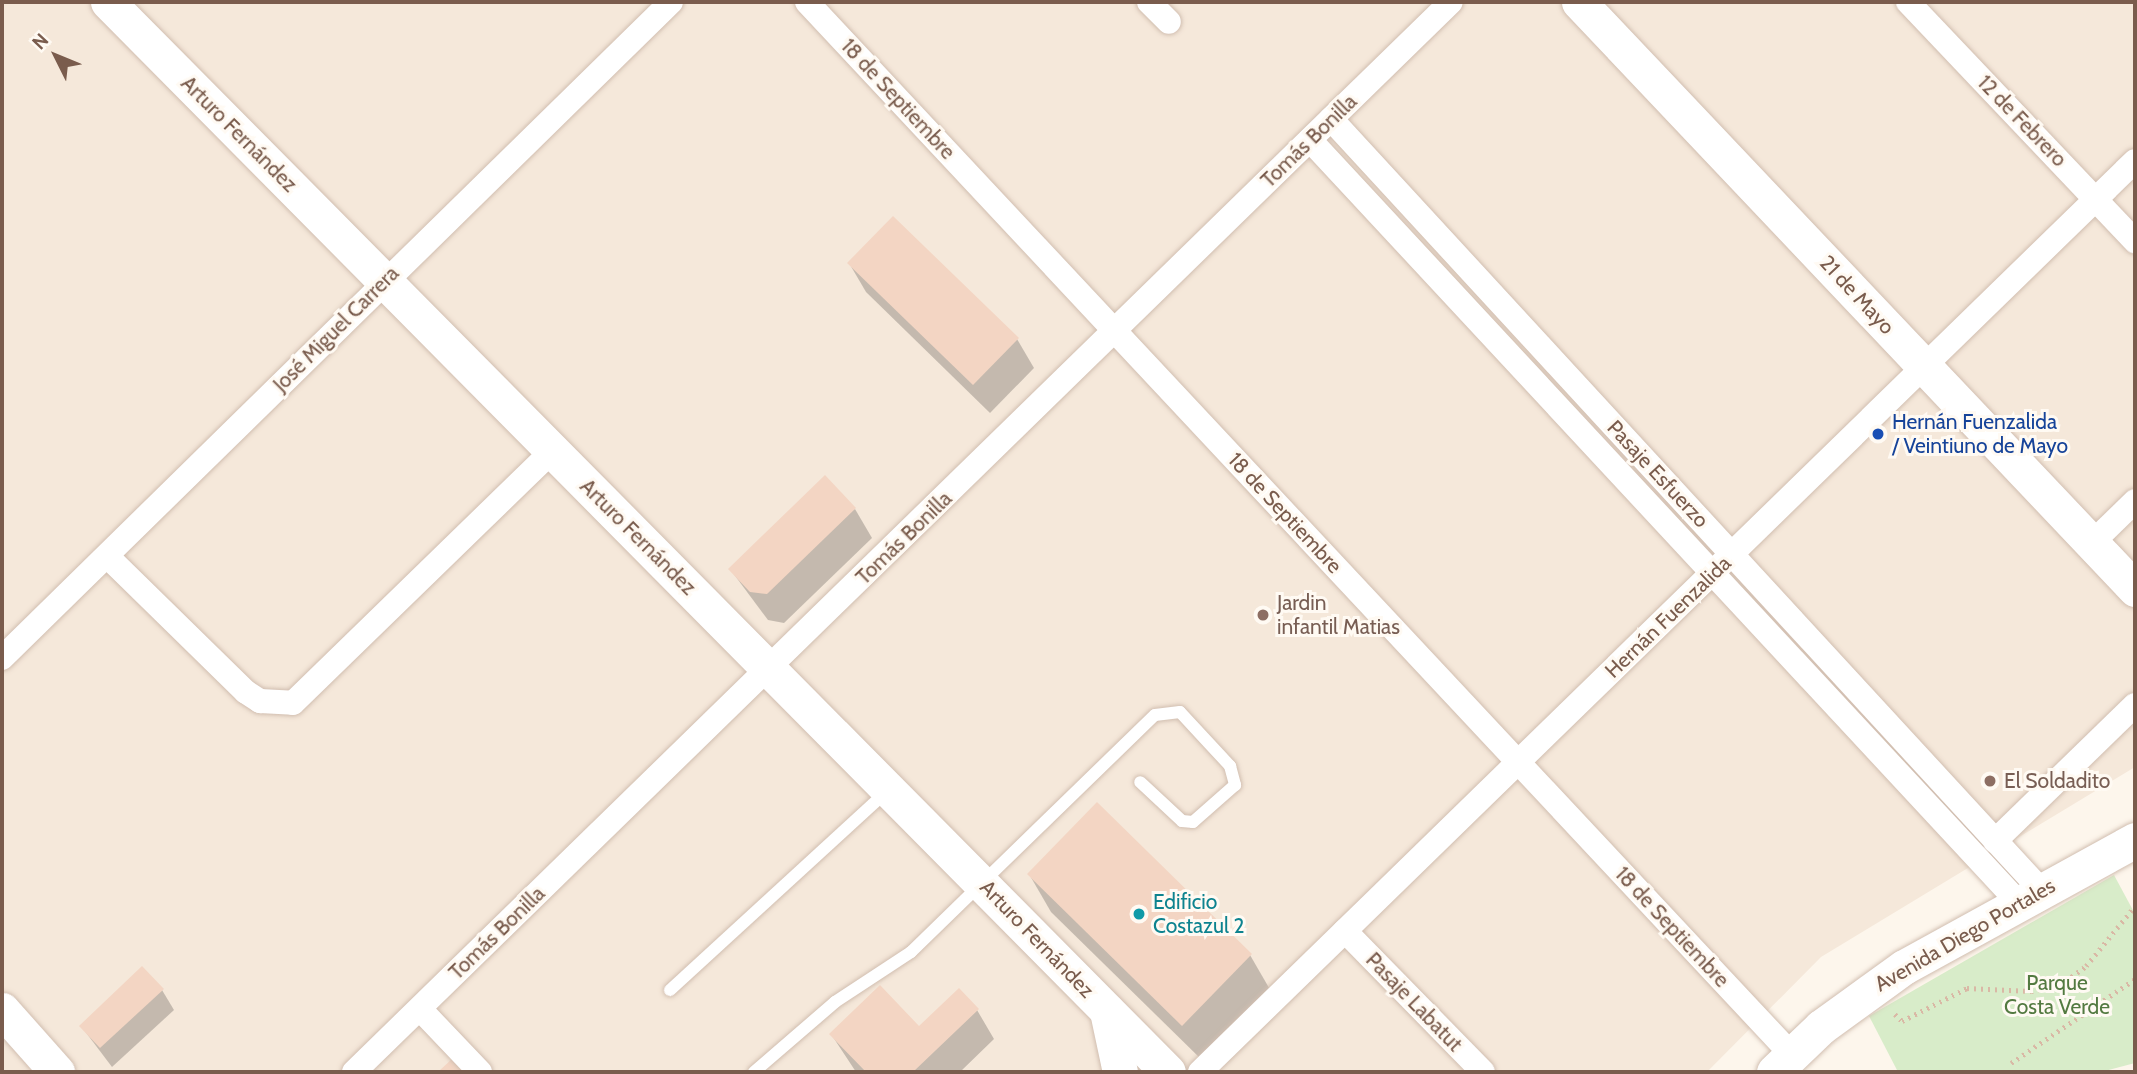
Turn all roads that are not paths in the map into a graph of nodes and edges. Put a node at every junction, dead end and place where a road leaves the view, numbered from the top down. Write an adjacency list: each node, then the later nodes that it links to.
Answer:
1 (108, 2): 14 (main road, Arturo Fernández)
2 (671, 2): 14 (street, José Miguel Carrera)
3 (807, 2): 15 (street, 18 de Septiembre)
4 (1149, 2): 8 (street)
5 (1451, 2): 9 (street, Tomás Bonilla)
6 (1579, 2): 16 (main road, 21 de Mayo)
7 (1908, 2): 12 (street, 12 de Febrero)
8 (1169, 22)
9 (1331, 120): 10 (street, Tomás Bonilla); 20 (street, Pasaje Esfuerzo)
10 (1310, 140): 15 (street, Tomás Bonilla); 22 (street, Pasaje Esfuerzo)
11 (2135, 161): 12 (street, Hernán Fuenzalida)
12 (2096, 198): 13 (street, 12 de Febrero); 16 (street, Hernán Fuenzalida)
13 (2135, 241)
14 (385, 281): 17 (main road, Arturo Fernández); 21 (street, José Miguel Carrera)
15 (1115, 331): 25 (street, Tomás Bonilla); 27 (street, 18 de Septiembre)
16 (1924, 366): 19 (main road, 21 de Mayo); 20 (street, Hernán Fuenzalida)
17 (552, 451): 21 (street); 25 (main road, Arturo Fernández)
18 (2135, 501): 19 (street)
19 (2092, 543): 23 (main road, 21 de Mayo)
20 (1732, 554): 22 (street, Hernán Fuenzalida); 31 (street, Pasaje Esfuerzo)
21 (107, 556): 24 (street, José Miguel Carrera)
22 (1712, 573): 27 (street, Hernán Fuenzalida); 33 (street, Pasaje Esfuerzo)
23 (2135, 589)
24 (2, 657)
25 (769, 669): 29 (main road, Arturo Fernández); 36 (street, Tomás Bonilla)
26 (2135, 705): 31 (street)
27 (1518, 762): 34 (street, Hernán Fuenzalida); 39 (street, 18 de Septiembre)
28 (1140, 782): 32 (lane)
29 (889, 789): 32 (main road, Arturo Fernández); 35 (lane)
30 (2135, 840): 33 (main road, Avenida Diego Portales)
31 (1995, 841): 33 (street, Pasaje Esfuerzo)
32 (985, 886): 38 (main road, Arturo Fernández); 43 (lane)
33 (2031, 897): 39 (main road, Avenida Diego Portales)
34 (1345, 931): 46 (street, Hernán Fuenzalida); 47 (street, Pasaje Labatut)
35 (670, 990)
36 (420, 1009): 41 (street, Tomás Bonilla); 42 (street)
37 (2, 1010): 40 (main road)
38 (1107, 1011): 44 (main road); 45 (main road, Arturo Fernández)
39 (1783, 1063)
40 (57, 1072)
41 (354, 1072)
42 (480, 1072)
43 (754, 1072)
44 (1120, 1072)
45 (1168, 1072)
46 (1200, 1072)
47 (1483, 1072)

